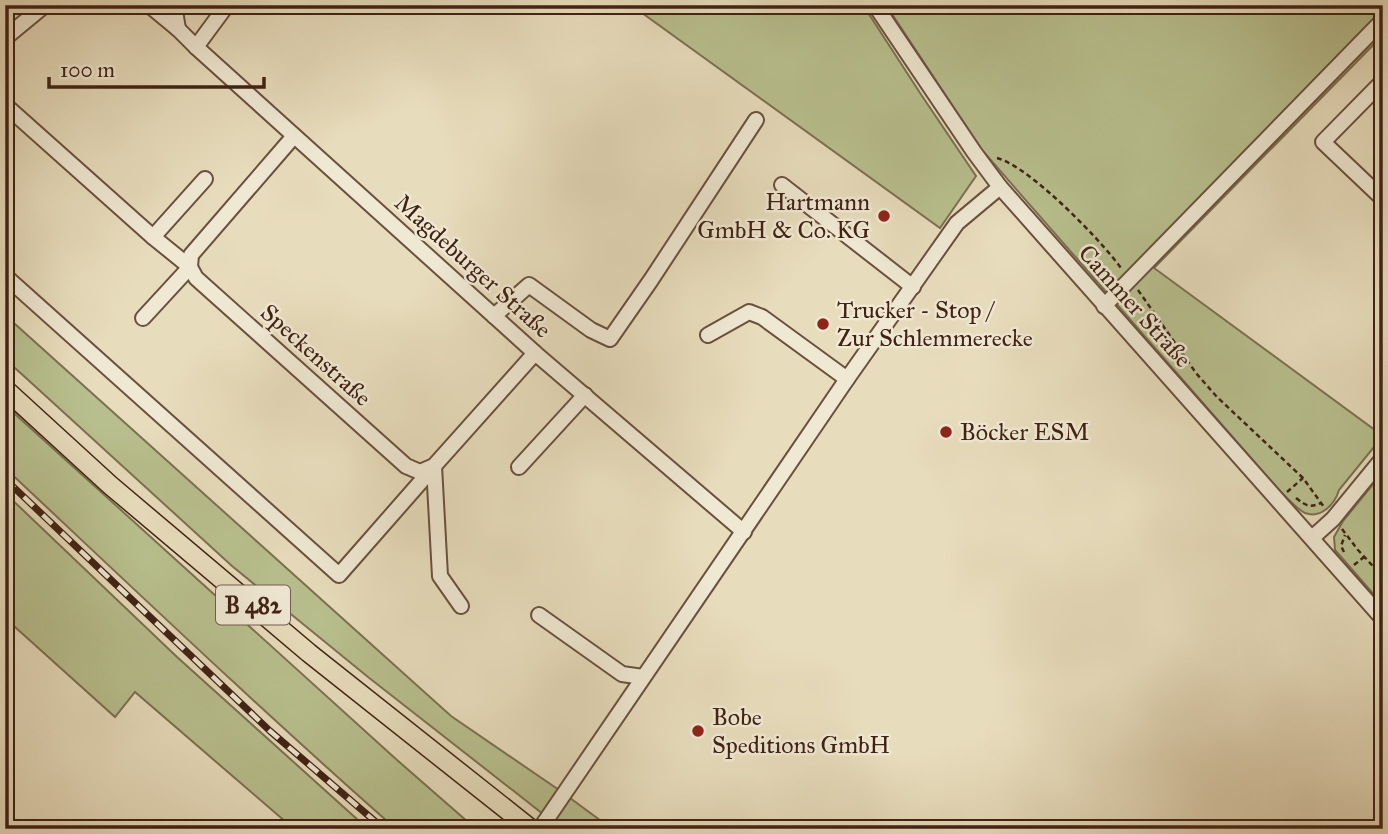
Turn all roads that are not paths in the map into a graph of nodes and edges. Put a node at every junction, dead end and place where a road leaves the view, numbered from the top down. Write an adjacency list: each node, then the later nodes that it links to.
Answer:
1 (45, 5): 8 (street)
2 (149, 5): 7 (street, Magdeburger Straße)
3 (174, 5): 7 (street)
4 (227, 5): 9 (street)
5 (875, 5): 16 (street, Cammer Straße)
6 (1383, 20): 22 (street)
7 (178, 29): 9 (street, Magdeburger Straße)
8 (5, 38)
9 (196, 47): 13 (street, Magdeburger Straße)
10 (1383, 80): 17 (street)
11 (5, 105): 18 (street, Speckenstraße)
12 (756, 120): 23 (street)
13 (295, 136): 19 (street); 23 (street, Magdeburger Straße)
14 (205, 178): 18 (street)
15 (782, 185): 21 (street)
16 (1000, 187): 21 (street); 22 (street, Cammer Straße)
17 (1383, 199)
18 (153, 237): 19 (street, Speckenstraße)
19 (190, 267): 24 (street); 32 (street, Speckenstraße)
20 (5, 276): 32 (street)
21 (913, 287): 27 (street)
22 (1104, 306): 35 (street, Cammer Straße)
23 (494, 316): 26 (street, Magdeburger Straße)
24 (143, 318)
25 (708, 335): 27 (street)
26 (535, 353): 29 (street, Magdeburger Straße); 32 (street)
27 (847, 379): 34 (street)
28 (5, 389): 40 (main road, B 482)
29 (585, 395): 31 (street); 34 (street, Magdeburger Straße)
30 (1383, 458): 35 (street)
31 (519, 467)
32 (427, 469): 33 (street); 36 (street)
33 (374, 523)
34 (744, 532): 39 (street)
35 (1312, 538): 38 (street, Cammer Straße)
36 (461, 606)
37 (538, 615): 39 (street)
38 (1383, 619)
39 (643, 677): 41 (street)
40 (531, 829)
41 (540, 829)

